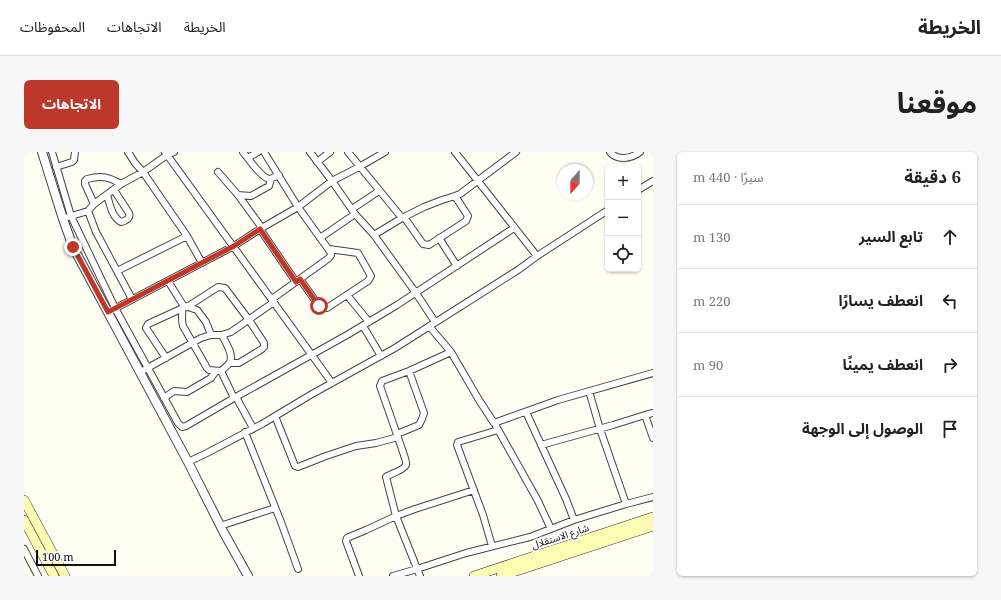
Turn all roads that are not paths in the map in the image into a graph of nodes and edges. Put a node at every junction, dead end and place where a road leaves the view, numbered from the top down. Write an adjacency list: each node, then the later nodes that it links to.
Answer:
1 (42, 152): 43 (street)
2 (52, 152): 20 (street)
3 (75, 152): 20 (street)
4 (128, 152): 22 (street)
5 (174, 152): 17 (street)
6 (243, 152): 18 (street)
7 (258, 152): 18 (street)
8 (264, 152): 24 (street)
9 (310, 152): 19 (street)
10 (330, 152): 19 (street)
11 (348, 152): 21 (street)
12 (385, 152): 21 (street)
13 (455, 152): 26 (street)
14 (516, 152): 26 (street)
15 (610, 152): 16 (street)
16 (640, 152)
17 (166, 153): 22 (street); 50 (street)
18 (248, 158): 25 (street)
19 (317, 162): 28 (street)
20 (56, 167): 41 (street)
21 (359, 167): 28 (street); 32 (street)
22 (143, 172): 29 (street); 47 (street)
23 (218, 172): 34 (street)
24 (279, 175): 25 (street); 37 (street)
25 (271, 179): 34 (street)
26 (478, 180): 35 (street); 44 (street)
27 (653, 180): 30 (street)
28 (332, 181): 37 (street); 39 (street)
29 (121, 184): 31 (street); 36 (street)
30 (641, 188)
31 (114, 190): 33 (street); 33 (street)
32 (379, 190): 39 (street); 42 (street)
33 (107, 195): 36 (street)
34 (238, 195): 45 (street)
35 (455, 196): 42 (street); 49 (street)
36 (94, 204): 38 (street)
37 (298, 207): 45 (street); 48 (street)
38 (88, 211): 41 (street); 55 (street)
39 (354, 211): 46 (street); 48 (street)
40 (605, 212): 52 (street)
41 (71, 216): 43 (street); 63 (street)
42 (403, 218): 46 (street); 49 (street)
43 (63, 219): 63 (street)
44 (514, 228): 52 (street); 54 (street)
45 (261, 229): 50 (street); 56 (street)
46 (374, 235): 58 (street)
47 (187, 236): 53 (street); 55 (street)
48 (320, 238): 51 (street)
49 (439, 238): 54 (street)
50 (234, 246): 53 (street); 61 (street)
51 (329, 249): 56 (street); 59 (street)
52 (536, 256): 65 (street)
53 (202, 263): 57 (street)
54 (456, 266): 58 (street)
55 (118, 271): 60 (street)
56 (298, 280): 59 (street); 61 (street)
57 (168, 281): 60 (street); 62 (street)
58 (416, 293): 65 (street); 66 (street)
59 (347, 295): 66 (street)
60 (132, 300): 63 (street)
61 (273, 301): 64 (street); 72 (street)
62 (184, 307): 64 (street); 68 (street); 70 (street); 74 (street)
63 (111, 310): 76 (street)
64 (248, 320): 69 (street); 75 (street)
65 (435, 322): 67 (street)
66 (366, 324): 72 (street); 73 (street)
67 (429, 326): 71 (street); 73 (street)
68 (211, 335): 69 (street); 70 (street)
69 (222, 335): 75 (street)
70 (193, 342): 74 (street); 77 (street)
71 (451, 352): 78 (street); 88 (street)
72 (312, 355): 80 (street); 82 (street)
73 (381, 356): 80 (street)
74 (166, 358): 76 (street)
75 (230, 363): 77 (street)
76 (144, 370): 83 (street); 96 (street)
77 (219, 371): 82 (street); 83 (street)
78 (410, 371): 93 (street); 93 (street)
79 (653, 373): 81 (street)
80 (332, 383): 87 (street)
81 (589, 391): 84 (street); 90 (street)
82 (235, 397): 83 (street); 89 (street)
83 (164, 398)
84 (526, 412): 88 (street); 95 (street)
85 (653, 413): 86 (street)
86 (645, 415): 90 (street); 94 (street)
87 (275, 416): 89 (street); 93 (street)
88 (494, 423): 91 (street)
89 (253, 428): 92 (street)
90 (600, 429): 95 (street); 100 (street)
91 (498, 430): 97 (street); 108 (street)
92 (245, 432): 96 (street); 101 (street)
93 (397, 436): 102 (street)
94 (653, 438)
95 (541, 445): 105 (street)
96 (188, 462): 106 (street)
97 (474, 490): 102 (street); 109 (street)
98 (653, 497): 100 (street)
99 (24, 500): 115 (main road)
100 (626, 504): 105 (street)
101 (274, 508): 106 (street); 111 (street)
102 (396, 516): 112 (street); 117 (street)
103 (653, 517): 120 (main road, شارع الاستقلال)
104 (24, 520): 114 (main road)
105 (574, 520): 108 (street)
106 (220, 526): 116 (street)
107 (653, 526): 121 (main road, شارع الاستقلال)
108 (551, 529): 109 (street)
109 (492, 546): 112 (street)
110 (24, 549): 113 (street)
111 (298, 569)
112 (417, 569): 118 (street); 119 (street)
113 (38, 576)
114 (54, 576)
115 (64, 576)
116 (248, 576)
117 (359, 576)
118 (393, 576)
119 (420, 576)
120 (474, 576)
121 (501, 576)

